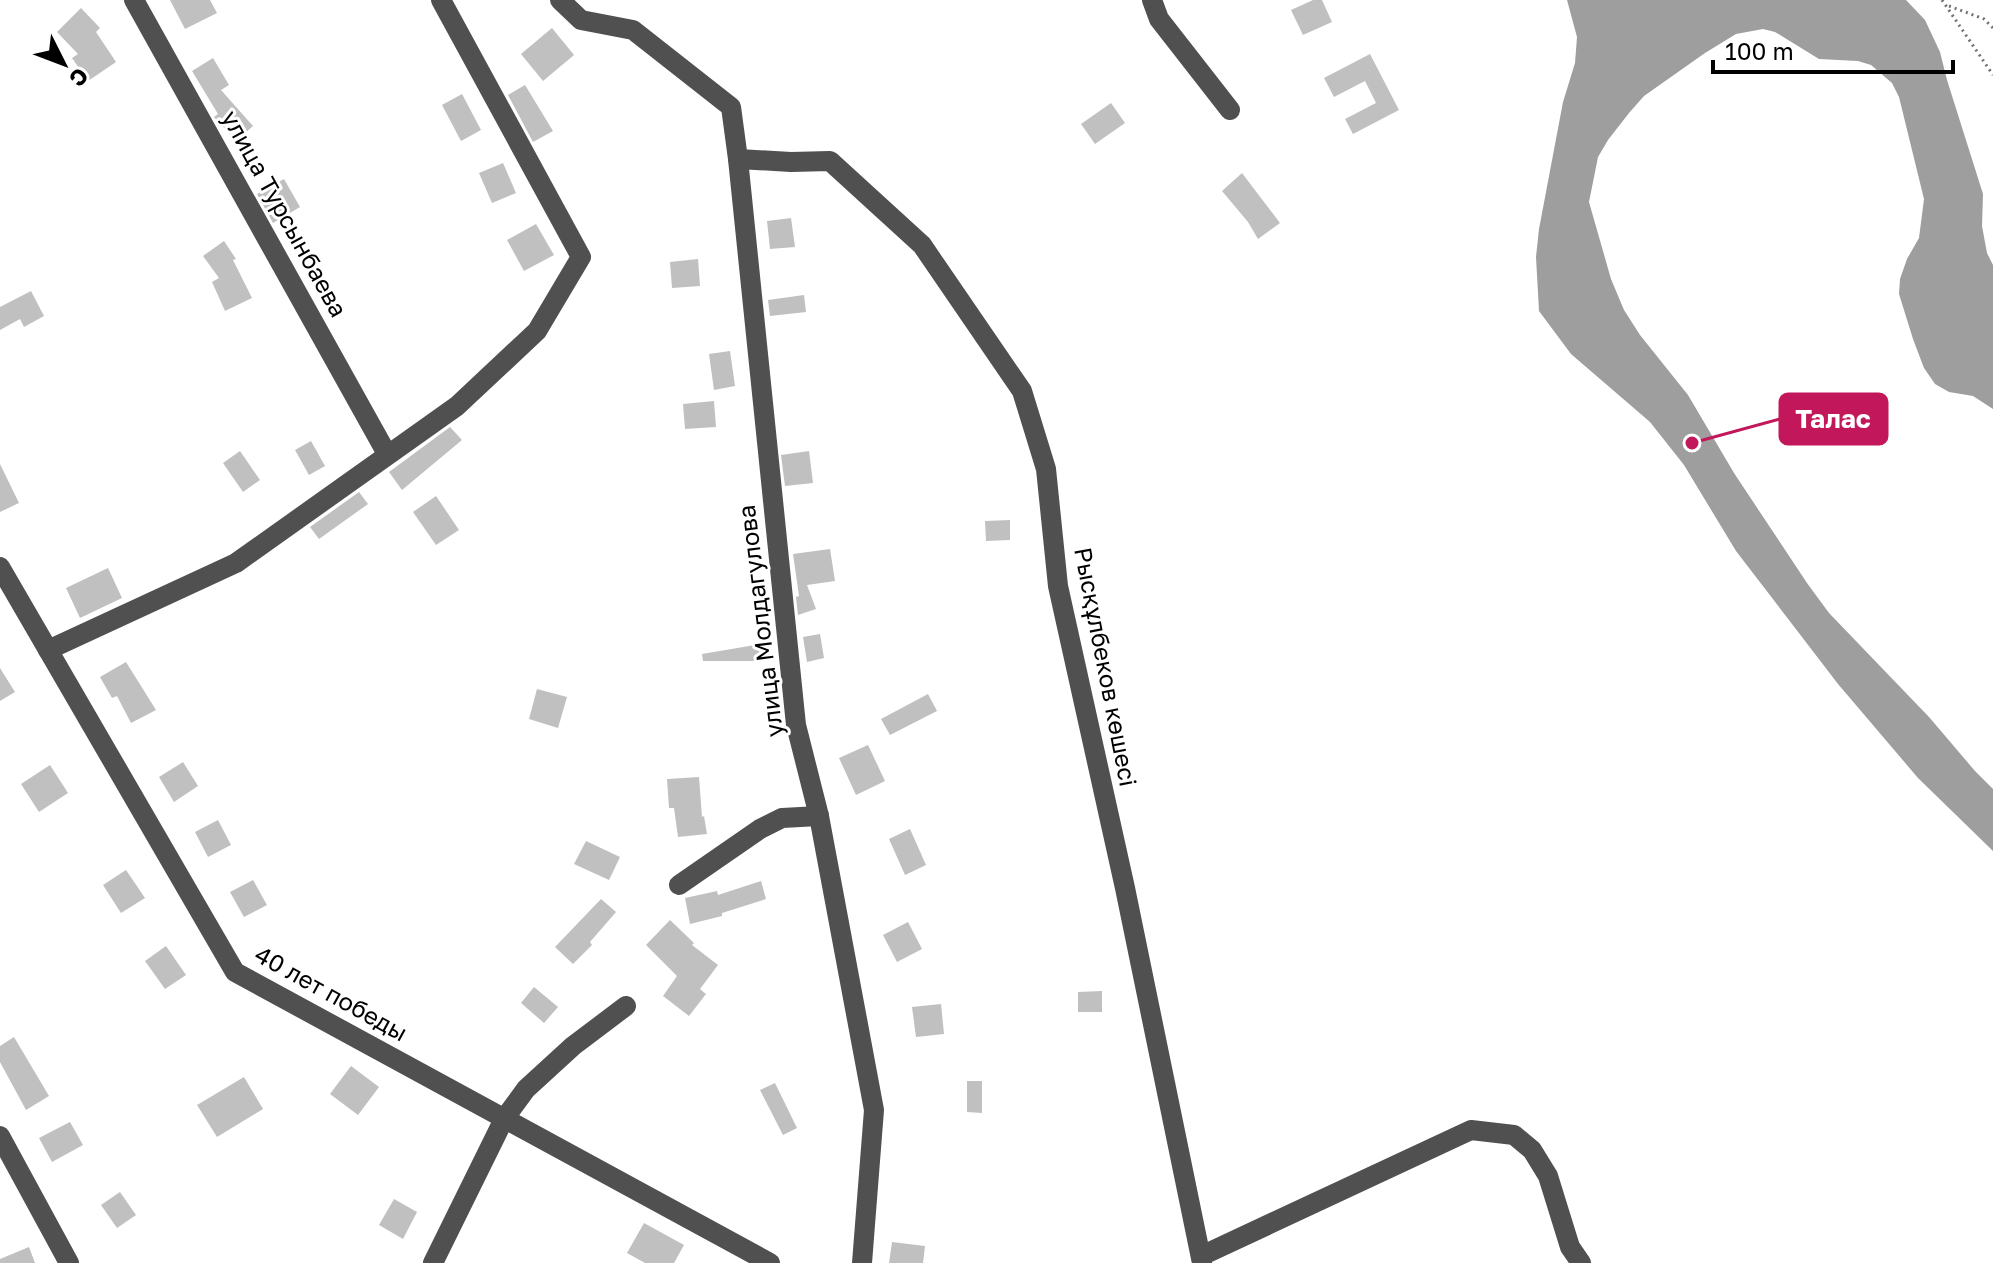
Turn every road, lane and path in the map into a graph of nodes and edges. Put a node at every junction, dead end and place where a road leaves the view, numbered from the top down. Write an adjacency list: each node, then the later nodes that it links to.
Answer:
1 (134, 0): 11 (street, улица Турсынбаева)
2 (441, 0): 11 (street)
3 (560, 0): 10 (street)
4 (1152, 0): 9 (street)
5 (1942, 0): 6 (path)
6 (1949, 6): 7 (path); 8 (path)
7 (1993, 28)
8 (1993, 75)
9 (1230, 110)
10 (738, 159): 14 (street, улица Молдагулова); 19 (street, Рысқұлбеков көшесі)
11 (387, 454): 13 (street)
12 (0, 567): 13 (street, 40 лет победы)
13 (48, 650): 17 (street, 40 лет победы)
14 (819, 816): 15 (street); 23 (street, улица Молдагулова)
15 (679, 885)
16 (626, 1006): 17 (street)
17 (504, 1119): 21 (street); 22 (street, 40 лет победы)
18 (0, 1136): 20 (street)
19 (1202, 1260): 24 (street)
20 (69, 1263)
21 (433, 1263)
22 (770, 1263)
23 (862, 1263)
24 (1581, 1263)

